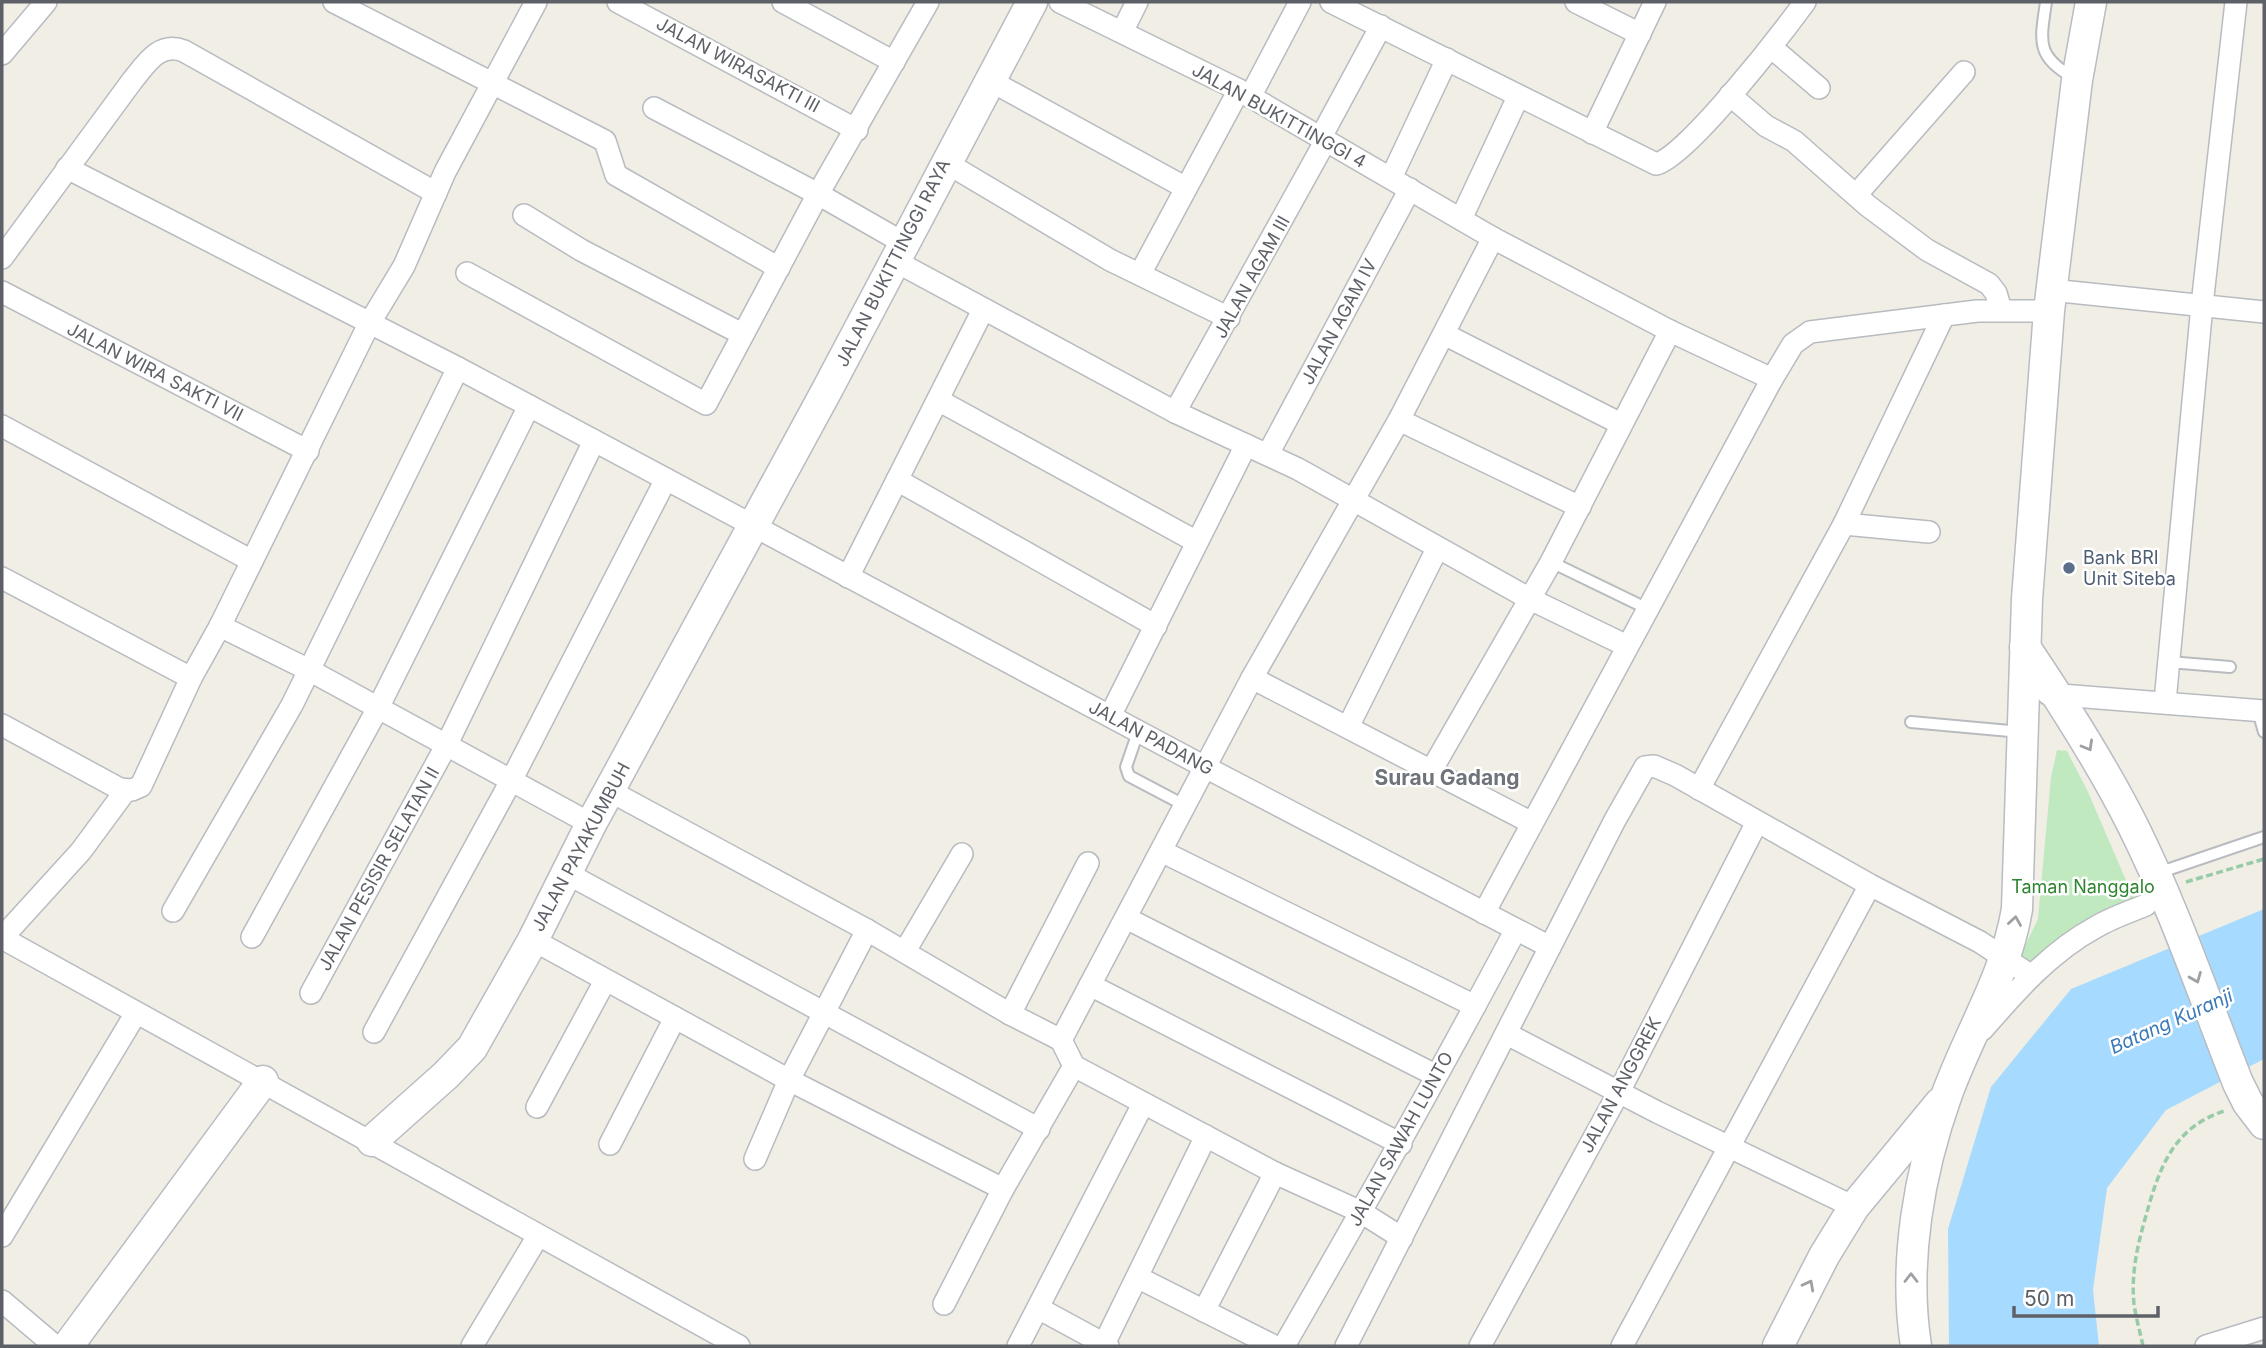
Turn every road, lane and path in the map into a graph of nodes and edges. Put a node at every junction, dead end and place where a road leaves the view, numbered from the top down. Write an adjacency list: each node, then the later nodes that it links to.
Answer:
1 (46, 2): 22 (street)
2 (334, 2): 28 (street)
3 (536, 2): 28 (street)
4 (618, 2): 34 (street, JALAN WIRASAKTI III)
5 (783, 2): 24 (street)
6 (928, 2): 24 (street)
7 (1032, 2): 26 (main road, JALAN BUKITTINGGI RAYA)
8 (1060, 2): 19 (street, JALAN BUKITTINGGI 4)
9 (1137, 2): 19 (street)
10 (1300, 2): 30 (street)
11 (1331, 2): 18 (street)
12 (1577, 2): 20 (street)
13 (1656, 2): 20 (street)
14 (1805, 2): 21 (street)
15 (2046, 2): 27 (lane)
16 (2091, 2): 27 (main road)
17 (2236, 2): 54 (street)
18 (1381, 26): 23 (street); 36 (street, JALAN AGAM III)
19 (1122, 32): 30 (street, JALAN BUKITTINGGI 4)
20 (1640, 34): 35 (street)
21 (1772, 48): 29 (street); 31 (street)
22 (2, 54)
23 (1447, 60): 32 (street); 39 (street, JALAN AGAM IV)
24 (894, 62): 34 (street)
25 (1964, 72): 43 (street)
26 (989, 80): 37 (main road, JALAN BUKITTINGGI RAYA); 40 (street)
27 (2077, 80): 53 (main road)
28 (493, 83): 41 (street); 49 (street)
29 (1819, 88)
30 (1245, 94): 36 (street, JALAN BUKITTINGGI 4); 40 (street)
31 (1730, 95): 35 (street); 43 (street)
32 (1518, 97): 35 (street); 45 (street)
33 (654, 108): 42 (street)
34 (857, 130): 42 (street)
35 (1592, 133)
36 (1324, 139): 39 (street, JALAN BUKITTINGGI 4); 59 (street, JALAN AGAM III)
37 (945, 162): 47 (main road, JALAN BUKITTINGGI RAYA); 51 (street)
38 (67, 167): 41 (street); 48 (street); 60 (street, JALAN PADANG)
39 (1400, 184): 45 (street, JALAN BUKITTINGGI 4); 75 (street, JALAN AGAM IV)
40 (1186, 188): 51 (street)
41 (436, 193): 60 (street)
42 (818, 194): 47 (street); 49 (street)
43 (1856, 195): 56 (street)
44 (524, 215): 62 (street)
45 (1461, 219): 46 (street, JALAN BUKITTINGGI 4)
46 (1493, 238): 61 (street, JALAN BUKITTINGGI 4); 63 (street)
47 (899, 251): 55 (street); 81 (main road, JALAN BUKITTINGGI RAYA)
48 (2, 258)
49 (779, 268): 62 (street)
50 (467, 272): 62 (street)
51 (1140, 274): 59 (street)
52 (2, 292): 74 (street, JALAN WIRA SAKTI VII)
53 (2050, 301): 54 (street); 56 (street); 94 (main road)
54 (2202, 305): 57 (street); 95 (street)
55 (983, 310): 66 (street); 68 (street)
56 (2001, 310): 58 (street)
57 (2264, 312)
58 (1944, 315): 65 (street); 80 (street)
59 (1229, 318): 68 (street, JALAN AGAM III)
60 (369, 324): 64 (street, JALAN PADANG); 74 (street)
61 (1670, 331): 65 (street, JALAN BUKITTINGGI 4); 70 (street)
62 (742, 334)
63 (1444, 334): 69 (street); 70 (street)
64 (458, 369): 67 (street, JALAN PADANG); 97 (street)
65 (1772, 379): 90 (street)
66 (938, 400): 77 (street); 83 (street)
67 (529, 406): 72 (street, JALAN PADANG); 103 (street)
68 (1175, 412): 73 (street)
69 (1399, 420): 78 (street); 79 (street)
70 (1621, 424): 79 (street)
71 (2, 426): 85 (street)
72 (594, 441): 76 (street, JALAN PADANG); 111 (street, JALAN PESISIR SELATAN II)
73 (1246, 445): 75 (street); 83 (street)
74 (308, 451): 85 (street)
75 (1268, 454): 78 (street)
76 (666, 479): 81 (street, JALAN PADANG); 114 (street)
77 (897, 480): 87 (street); 92 (street)
78 (1351, 500): 84 (street); 99 (street)
79 (1580, 507): 86 (street)
80 (1844, 524): 82 (street); 115 (street)
81 (754, 525): 87 (street, JALAN PADANG); 117 (main road, JALAN PAYAKUMBUH)
82 (1929, 532)
83 (1197, 542): 92 (street)
84 (1437, 549): 89 (street); 108 (street)
85 (252, 561): 91 (street)
86 (1551, 562): 89 (street); 90 (lane)
87 (848, 577): 104 (street, JALAN PADANG)
88 (2, 578): 98 (street)
89 (1530, 599): 93 (street); 113 (street)
90 (1648, 609): 93 (street)
91 (220, 626): 97 (street); 98 (street)
92 (1156, 626): 104 (street)
93 (1628, 646): 120 (street)
94 (2025, 648): 100 (main road); 101 (main road)
95 (2169, 662): 96 (lane); 102 (street)
96 (2230, 667)
97 (309, 670): 103 (street); 130 (street)
98 (191, 678): 116 (street)
99 (1252, 678): 108 (street); 112 (street)
100 (2025, 693): 101 (street); 110 (main road)
101 (2057, 694): 102 (street); 129 (main road, one-way to 129)
102 (2165, 702): 105 (street)
103 (378, 708): 111 (street); 135 (street)
104 (1110, 716): 109 (street, JALAN PADANG)
105 (2262, 718)
106 (1911, 722): 110 (lane)
107 (2, 725): 116 (street)
108 (1348, 727): 113 (street)
109 (1139, 732): 112 (street, JALAN PADANG); 118 (lane)
110 (2024, 733): 140 (main road, one-way to 110)
111 (447, 744): 114 (street); 144 (street, JALAN PESISIR SELATAN II)
112 (1205, 767): 118 (street); 131 (street, JALAN PADANG)
113 (1431, 771): 120 (street)
114 (512, 779): 121 (street); 150 (street)
115 (1699, 789): 119 (street); 138 (street)
116 (126, 790): 136 (street)
117 (610, 791): 121 (main road, JALAN PAYAKUMBUH); 133 (street)
118 (1185, 806): 123 (street)
119 (1757, 822): 128 (street); 158 (street, JALAN ANGGREK)
120 (1532, 823): 131 (street)
121 (592, 824): 127 (main road, JALAN PAYAKUMBUH)
122 (2264, 837): 129 (lane)
123 (1161, 851): 132 (street); 145 (street)
124 (962, 855): 139 (street)
125 (2264, 859): 129 (path)
126 (1088, 863): 148 (street)
127 (568, 874): 137 (main road, JALAN PAYAKUMBUH); 147 (street)
128 (1870, 885): 140 (street); 168 (street)
129 (2158, 896): 141 (street); 160 (main road, one-way to 160)
130 (173, 911)
131 (1484, 913): 134 (street, JALAN PADANG)
132 (1126, 918): 143 (street); 155 (street)
133 (867, 930): 139 (street); 147 (street)
134 (1515, 931): 138 (street, JALAN PADANG); 145 (street, JALAN SAWAH LUNTO)
135 (251, 937)
136 (2, 938): 146 (street)
137 (533, 940): 142 (street); 165 (main road, JALAN PAYAKUMBUH)
138 (1550, 947): 151 (street)
139 (905, 951): 148 (street)
140 (2006, 957): 141 (street); 153 (main road)
141 (2030, 975): 153 (street)
142 (604, 981): 149 (street); 162 (street)
143 (1090, 985): 152 (street); 167 (street)
144 (312, 993)
145 (1475, 1006): 155 (street, JALAN SAWAH LUNTO)
146 (136, 1013): 157 (street); 176 (street)
147 (823, 1013): 156 (street); 163 (street)
148 (1010, 1014): 152 (street)
149 (675, 1018): 156 (street); 166 (street)
150 (374, 1032)
151 (1507, 1034): 158 (street); 178 (street)
152 (1061, 1040): 154 (street)
153 (1970, 1044): 159 (main road)
154 (1074, 1066): 161 (street); 163 (street)
155 (1435, 1075): 167 (street, JALAN SAWAH LUNTO)
156 (789, 1080): 169 (street); 173 (street)
157 (263, 1081): 165 (street); 187 (main road)
158 (1619, 1092): 168 (street); 194 (street, JALAN ANGGREK)
159 (1947, 1093): 170 (main road); 172 (main road)
160 (2250, 1103): 198 (path)
161 (1143, 1104): 164 (street); 182 (street)
162 (537, 1107)
163 (1040, 1129): 173 (street)
164 (1206, 1136): 171 (street); 179 (street)
165 (372, 1141): 177 (street)
166 (610, 1144)
167 (1401, 1144): 175 (street, JALAN SAWAH LUNTO)
168 (1728, 1148): 174 (street); 195 (street)
169 (755, 1159)
170 (1890, 1163): 172 (main road); 174 (main road)
171 (1275, 1173): 175 (street); 183 (street)
172 (1923, 1182): 197 (main road, one-way to 172)
173 (1003, 1189): 181 (street)
174 (1854, 1207): 196 (main road, one-way to 174)
175 (1361, 1212): 178 (street); 192 (street, JALAN SAWAH LUNTO)
176 (2, 1236)
177 (538, 1236): 188 (street); 189 (street)
178 (1402, 1238): 193 (street)
179 (1139, 1278): 183 (street); 185 (street)
180 (2, 1301): 186 (street)
181 (944, 1304)
182 (1038, 1308): 185 (street); 190 (street)
183 (1204, 1311): 191 (street)
184 (2264, 1328): 199 (street)
185 (1106, 1345)
186 (55, 1346)
187 (68, 1346)
188 (472, 1346)
189 (739, 1346)
190 (1018, 1346)
191 (1274, 1346)
192 (1284, 1346)
193 (1346, 1346)
194 (1480, 1346)
195 (1622, 1346)
196 (1778, 1346)
197 (1916, 1346)
198 (2143, 1346)
199 (2206, 1346)

